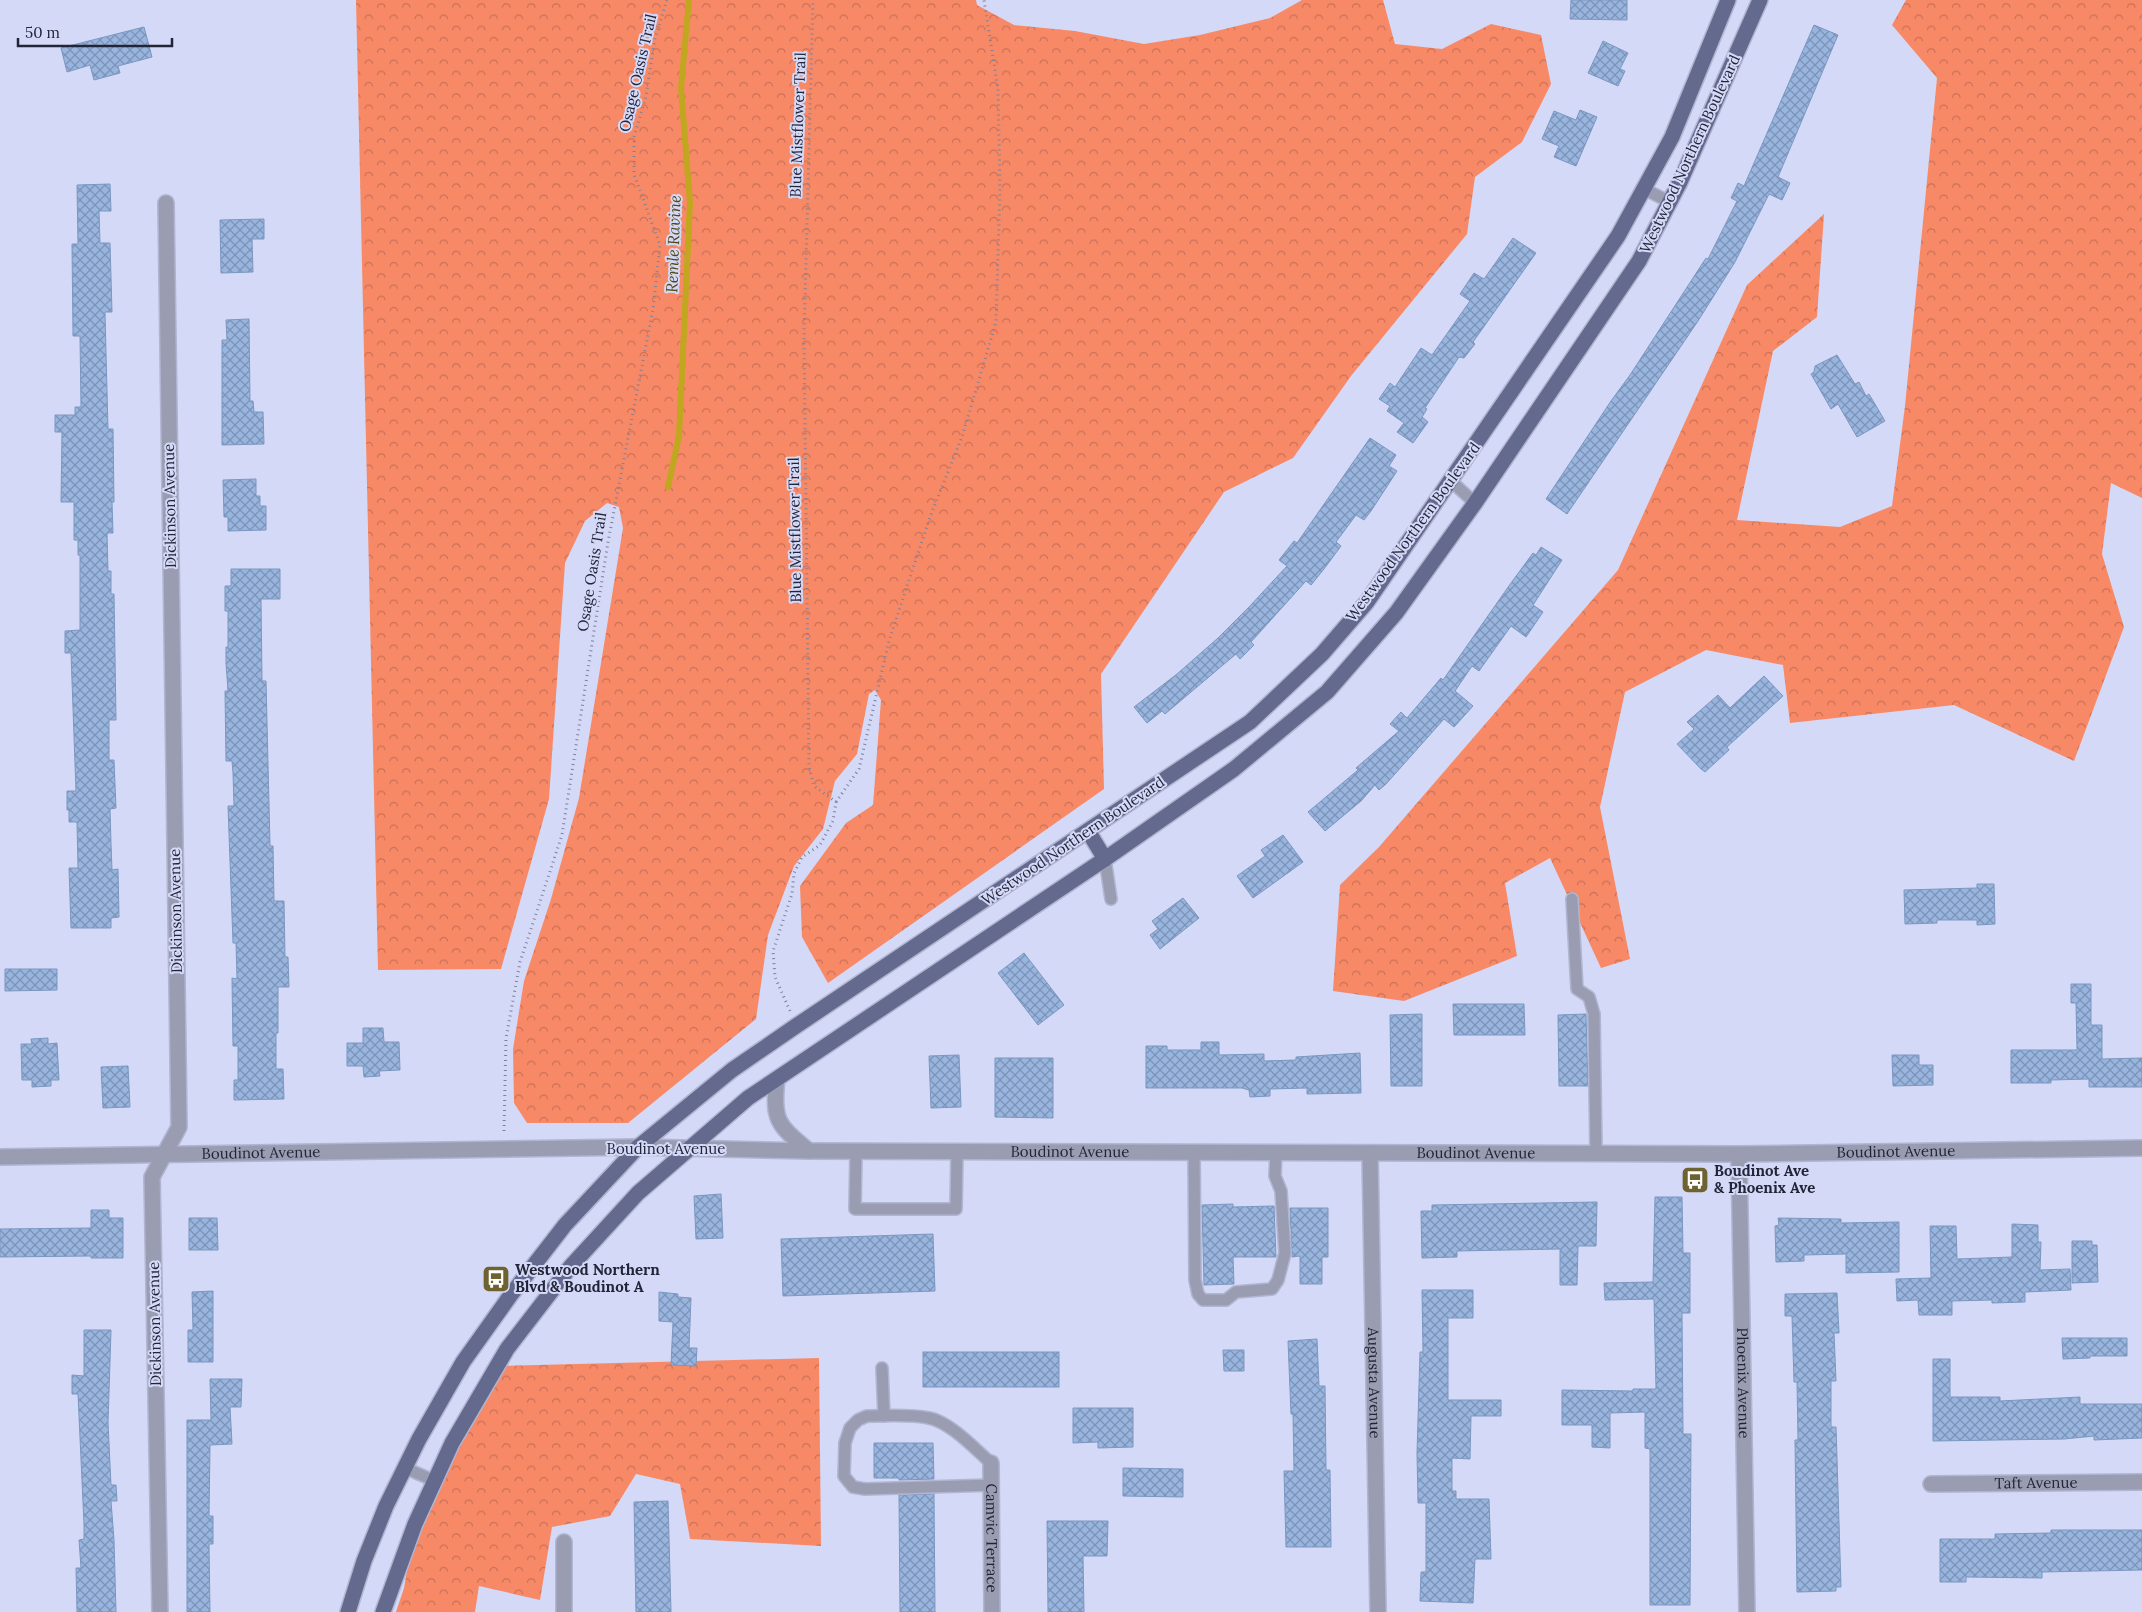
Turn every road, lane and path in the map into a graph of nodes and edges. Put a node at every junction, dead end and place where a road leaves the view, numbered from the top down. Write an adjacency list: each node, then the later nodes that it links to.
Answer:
1 (667, 0): 21 (path, Osage Oasis Trail)
2 (813, 0): 11 (path, Blue Mistflower Trail)
3 (984, 0): 11 (path)
4 (1728, 0): 6 (main road, Westwood Northern Boulevard)
5 (1760, 0): 8 (main road, Westwood Northern Boulevard)
6 (1644, 189): 8 (lane); 9 (main road, Westwood Northern Boulevard)
7 (166, 202): 30 (street, Dickinson Avenue)
8 (1670, 202): 10 (main road, Westwood Northern Boulevard)
9 (1452, 480): 10 (lane); 12 (main road, Westwood Northern Boulevard)
10 (1475, 503): 13 (main road, Westwood Northern Boulevard)
11 (836, 802): 16 (path)
12 (1088, 831): 13 (main road); 16 (main road, Westwood Northern Boulevard)
13 (1105, 859): 15 (lane); 17 (main road, Westwood Northern Boulevard)
14 (1572, 899): 28 (lane)
15 (1111, 900)
16 (796, 1026): 18 (main road, Westwood Northern Boulevard)
17 (777, 1079): 19 (main road, Westwood Northern Boulevard); 22 (street)
18 (638, 1147): 19 (street, Boudinot Avenue); 21 (street, Boudinot Avenue); 35 (main road, Westwood Northern Boulevard)
19 (691, 1148): 22 (street, Boudinot Avenue); 36 (main road, Westwood Northern Boulevard)
20 (2142, 1148): 29 (street, Boudinot Avenue)
21 (504, 1150): 30 (street, Boudinot Avenue)
22 (809, 1151): 23 (street, Boudinot Avenue)
23 (856, 1151): 24 (street, Boudinot Avenue); 24 (lane)
24 (957, 1151): 25 (street, Boudinot Avenue)
25 (1194, 1151): 26 (street, Boudinot Avenue); 26 (lane)
26 (1276, 1152): 27 (street, Boudinot Avenue)
27 (1370, 1153): 28 (street, Boudinot Avenue); 46 (street, Augusta Avenue)
28 (1596, 1154): 29 (street, Boudinot Avenue)
29 (1739, 1154): 47 (street, Phoenix Avenue)
30 (163, 1155): 31 (street, Boudinot Avenue); 41 (street, Dickinson Avenue)
31 (0, 1157)
32 (882, 1368): 33 (lane)
33 (884, 1416): 34 (lane); 39 (lane)
34 (991, 1463): 39 (street, Camvic Terrace)
35 (405, 1468): 36 (lane); 42 (main road, Westwood Northern Boulevard)
36 (435, 1481): 43 (main road, Westwood Northern Boulevard)
37 (2142, 1482): 38 (street, Taft Avenue)
38 (1931, 1484)
39 (992, 1485): 45 (street, Camvic Terrace)
40 (564, 1542): 44 (street)
41 (160, 1612)
42 (348, 1612)
43 (383, 1612)
44 (564, 1612)
45 (992, 1612)
46 (1378, 1612)
47 (1747, 1612)

